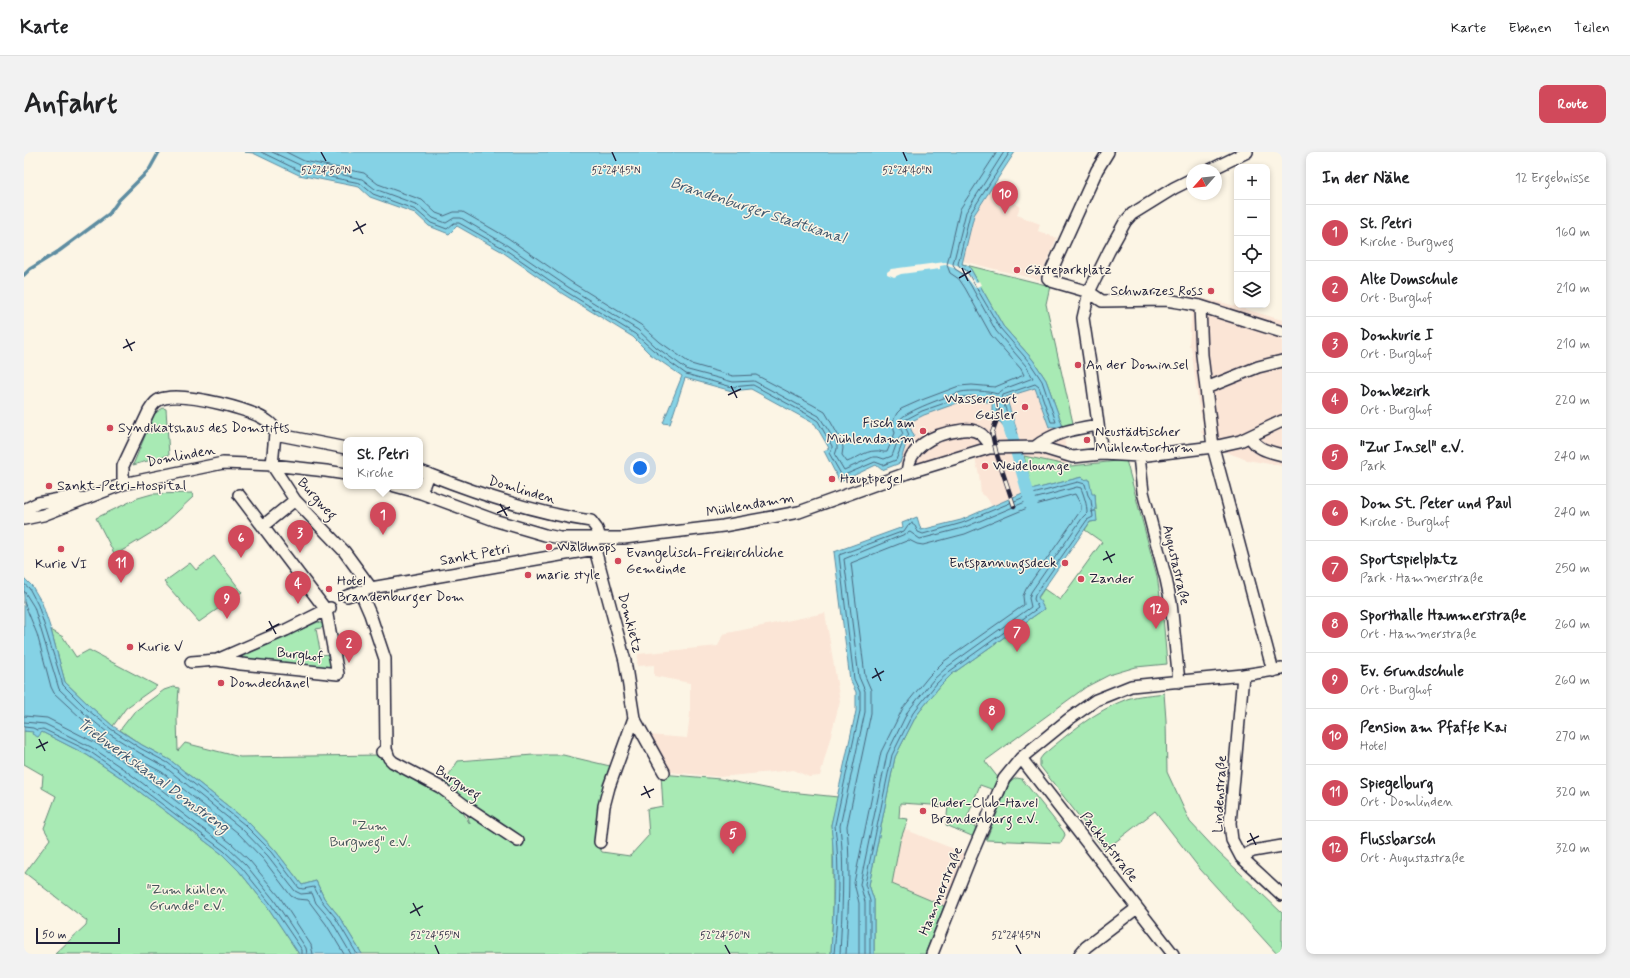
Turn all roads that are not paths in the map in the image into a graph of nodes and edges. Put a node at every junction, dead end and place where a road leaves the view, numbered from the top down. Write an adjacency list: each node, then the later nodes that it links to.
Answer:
1 (1098, 152): 5 (street)
2 (1108, 152): 5 (street)
3 (1247, 152): 4 (street)
4 (1222, 164)
5 (1096, 170): 7 (street)
6 (1186, 182): 7 (street)
7 (1089, 292): 8 (street); 13 (street)
8 (1200, 306): 9 (street); 11 (street)
9 (1282, 332)
10 (1282, 361): 11 (street)
11 (1206, 388): 18 (street)
12 (1282, 421): 15 (street, Mühlendamm)
13 (1098, 425): 17 (street); 20 (street)
14 (275, 434): 16 (street); 23 (street); 27 (street)
15 (1250, 437): 18 (street, Mühlendamm); 21 (street)
16 (343, 447)
17 (1032, 447): 19 (street, Mühlendamm); 20 (street, Mühlendamm)
18 (1213, 447): 22 (street, Mühlendamm); 44 (street)
19 (997, 448): 25 (street, Mühlendamm); 25 (street)
20 (1102, 454): 22 (street, Mühlendamm)
21 (1282, 455)
22 (1139, 456): 46 (street, Augustastraße)
23 (272, 465): 26 (street, Domlinden); 27 (street, Domlinden); 33 (street, Burgweg)
24 (424, 473): 37 (street, Domlinden)
25 (907, 473): 37 (street, Mühlendamm)
26 (343, 474)
27 (123, 484): 30 (street, Domlinden)
28 (406, 489): 31 (street)
29 (422, 489): 31 (street, Domlinden)
30 (98, 492): 34 (street, Domlinden); 35 (street, Domlinden)
31 (421, 493): 37 (street)
32 (239, 495): 36 (street, Burghof)
33 (295, 500): 36 (street); 39 (street, Burgweg)
34 (24, 510)
35 (24, 519)
36 (264, 525): 41 (street, Burghof)
37 (596, 538): 38 (street, Domkietz)
38 (595, 549): 39 (street, Sankt Petri); 47 (street, Domkietz)
39 (366, 589): 40 (street); 50 (street, Burgweg)
40 (347, 596)
41 (328, 609): 42 (street, Burghof); 42 (street, Burghof)
42 (217, 660): 43 (street, Burghof)
43 (191, 662)
44 (1277, 670): 45 (street, Hammerstraße)
45 (1243, 675): 46 (street, Hammerstraße); 53 (street, Lindenstraße)
46 (1179, 682): 48 (street, Hammerstraße)
47 (634, 718): 49 (street, Domkietz); 51 (street, Domkietz)
48 (1021, 758): 55 (street, Packhofstraße); 56 (street, Hammerstraße)
49 (664, 772)
50 (518, 841)
51 (600, 842)
52 (1282, 846): 53 (street)
53 (1241, 857): 54 (street, Lindenstraße)
54 (1282, 895)
55 (1137, 908): 57 (street); 58 (street, Packhofstraße)
56 (932, 954)
57 (1080, 954)
58 (1173, 954)

